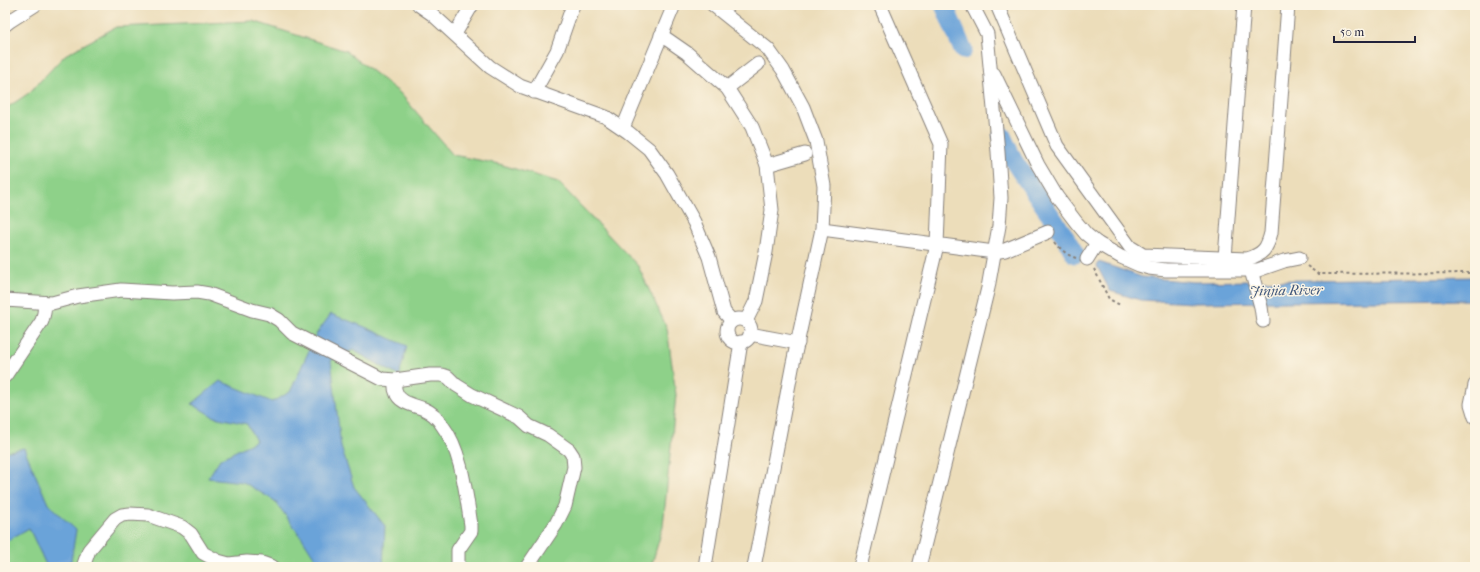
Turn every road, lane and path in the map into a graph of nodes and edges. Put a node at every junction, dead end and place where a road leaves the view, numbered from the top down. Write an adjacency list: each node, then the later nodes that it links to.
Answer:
1 (34, 5): 12 (street)
2 (419, 5): 14 (street)
3 (472, 5): 14 (street)
4 (573, 5): 20 (street)
5 (674, 5): 16 (street)
6 (713, 5): 24 (street)
7 (880, 5): 27 (street)
8 (972, 5): 15 (street)
9 (997, 5): 13 (street)
10 (1244, 5): 29 (street)
11 (1288, 5): 29 (street)
12 (5, 25)
13 (1006, 26): 15 (street); 29 (street)
14 (455, 34): 20 (street)
15 (987, 34): 18 (street)
16 (661, 35): 19 (street); 21 (street)
17 (758, 64): 19 (street)
18 (990, 67): 26 (street); 28 (street)
19 (727, 88): 23 (street)
20 (534, 92): 21 (street)
21 (623, 128): 37 (street)
22 (805, 154): 23 (street)
23 (767, 165): 38 (street)
24 (822, 229): 27 (street); 41 (street)
25 (1048, 232): 28 (street)
26 (1097, 243): 31 (street); 34 (street)
27 (937, 245): 28 (street); 52 (street)
28 (994, 252): 53 (street)
29 (1225, 258)
30 (1299, 258): 34 (street)
31 (1087, 259)
32 (1475, 273): 33 (path)
33 (1318, 274)
34 (1252, 275): 39 (street)
35 (5, 300): 36 (street)
36 (46, 304): 42 (street); 43 (street)
37 (732, 321): 38 (street); 40 (street)
38 (746, 321): 40 (street)
39 (1263, 321)
40 (745, 338): 41 (street); 50 (street)
41 (798, 343): 51 (street)
42 (5, 376)
43 (395, 380): 48 (street); 49 (street)
44 (1475, 386): 45 (street)
45 (1475, 417)
46 (83, 567): 47 (street)
47 (273, 567)
48 (458, 567)
49 (527, 567)
50 (705, 567)
51 (754, 567)
52 (860, 567)
53 (919, 567)

